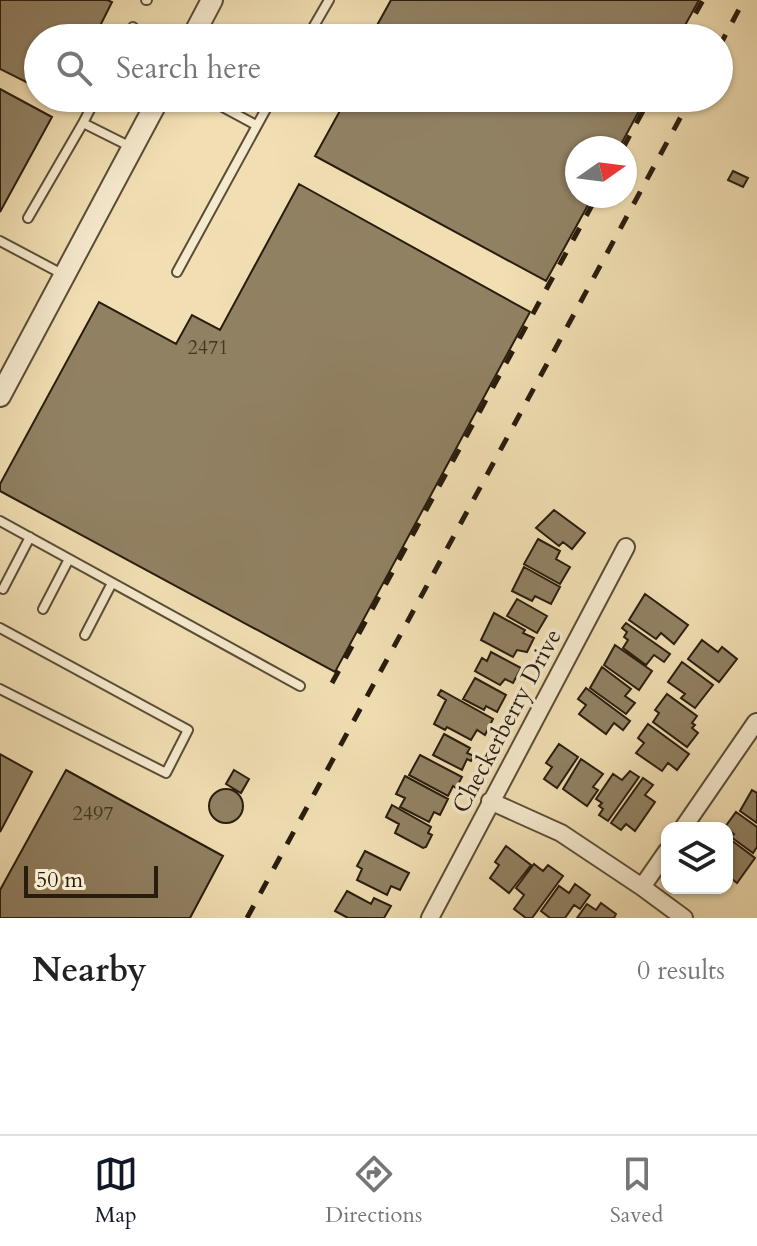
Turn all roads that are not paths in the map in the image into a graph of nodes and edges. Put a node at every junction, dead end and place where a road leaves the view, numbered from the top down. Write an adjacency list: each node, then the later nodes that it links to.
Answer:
1 (212, 0): 3 (street)
2 (329, 0): 4 (lane)
3 (199, 24)
4 (315, 24)
5 (89, 112): 9 (lane)
6 (151, 112): 11 (street)
7 (232, 112): 10 (lane)
8 (264, 112): 10 (lane)
9 (83, 123): 11 (lane); 12 (lane)
10 (256, 125): 14 (lane)
11 (132, 148): 15 (street)
12 (28, 218)
13 (0, 241): 15 (lane)
14 (177, 272)
15 (64, 275): 16 (street)
16 (0, 396)
17 (0, 521): 18 (lane)
18 (30, 537): 20 (lane); 22 (lane)
19 (626, 547): 29 (street, Checkerberry Drive)
20 (69, 559): 21 (lane); 23 (lane)
21 (112, 583): 25 (lane); 26 (lane)
22 (3, 589)
23 (43, 609)
24 (0, 628): 27 (lane)
25 (85, 635)
26 (300, 686)
27 (0, 689)
28 (756, 722): 30 (street)
29 (490, 801): 32 (street); 33 (street, Checkerberry Drive)
30 (687, 822)
31 (661, 860): 32 (street)
32 (642, 887): 34 (street)
33 (430, 918)
34 (684, 918)

